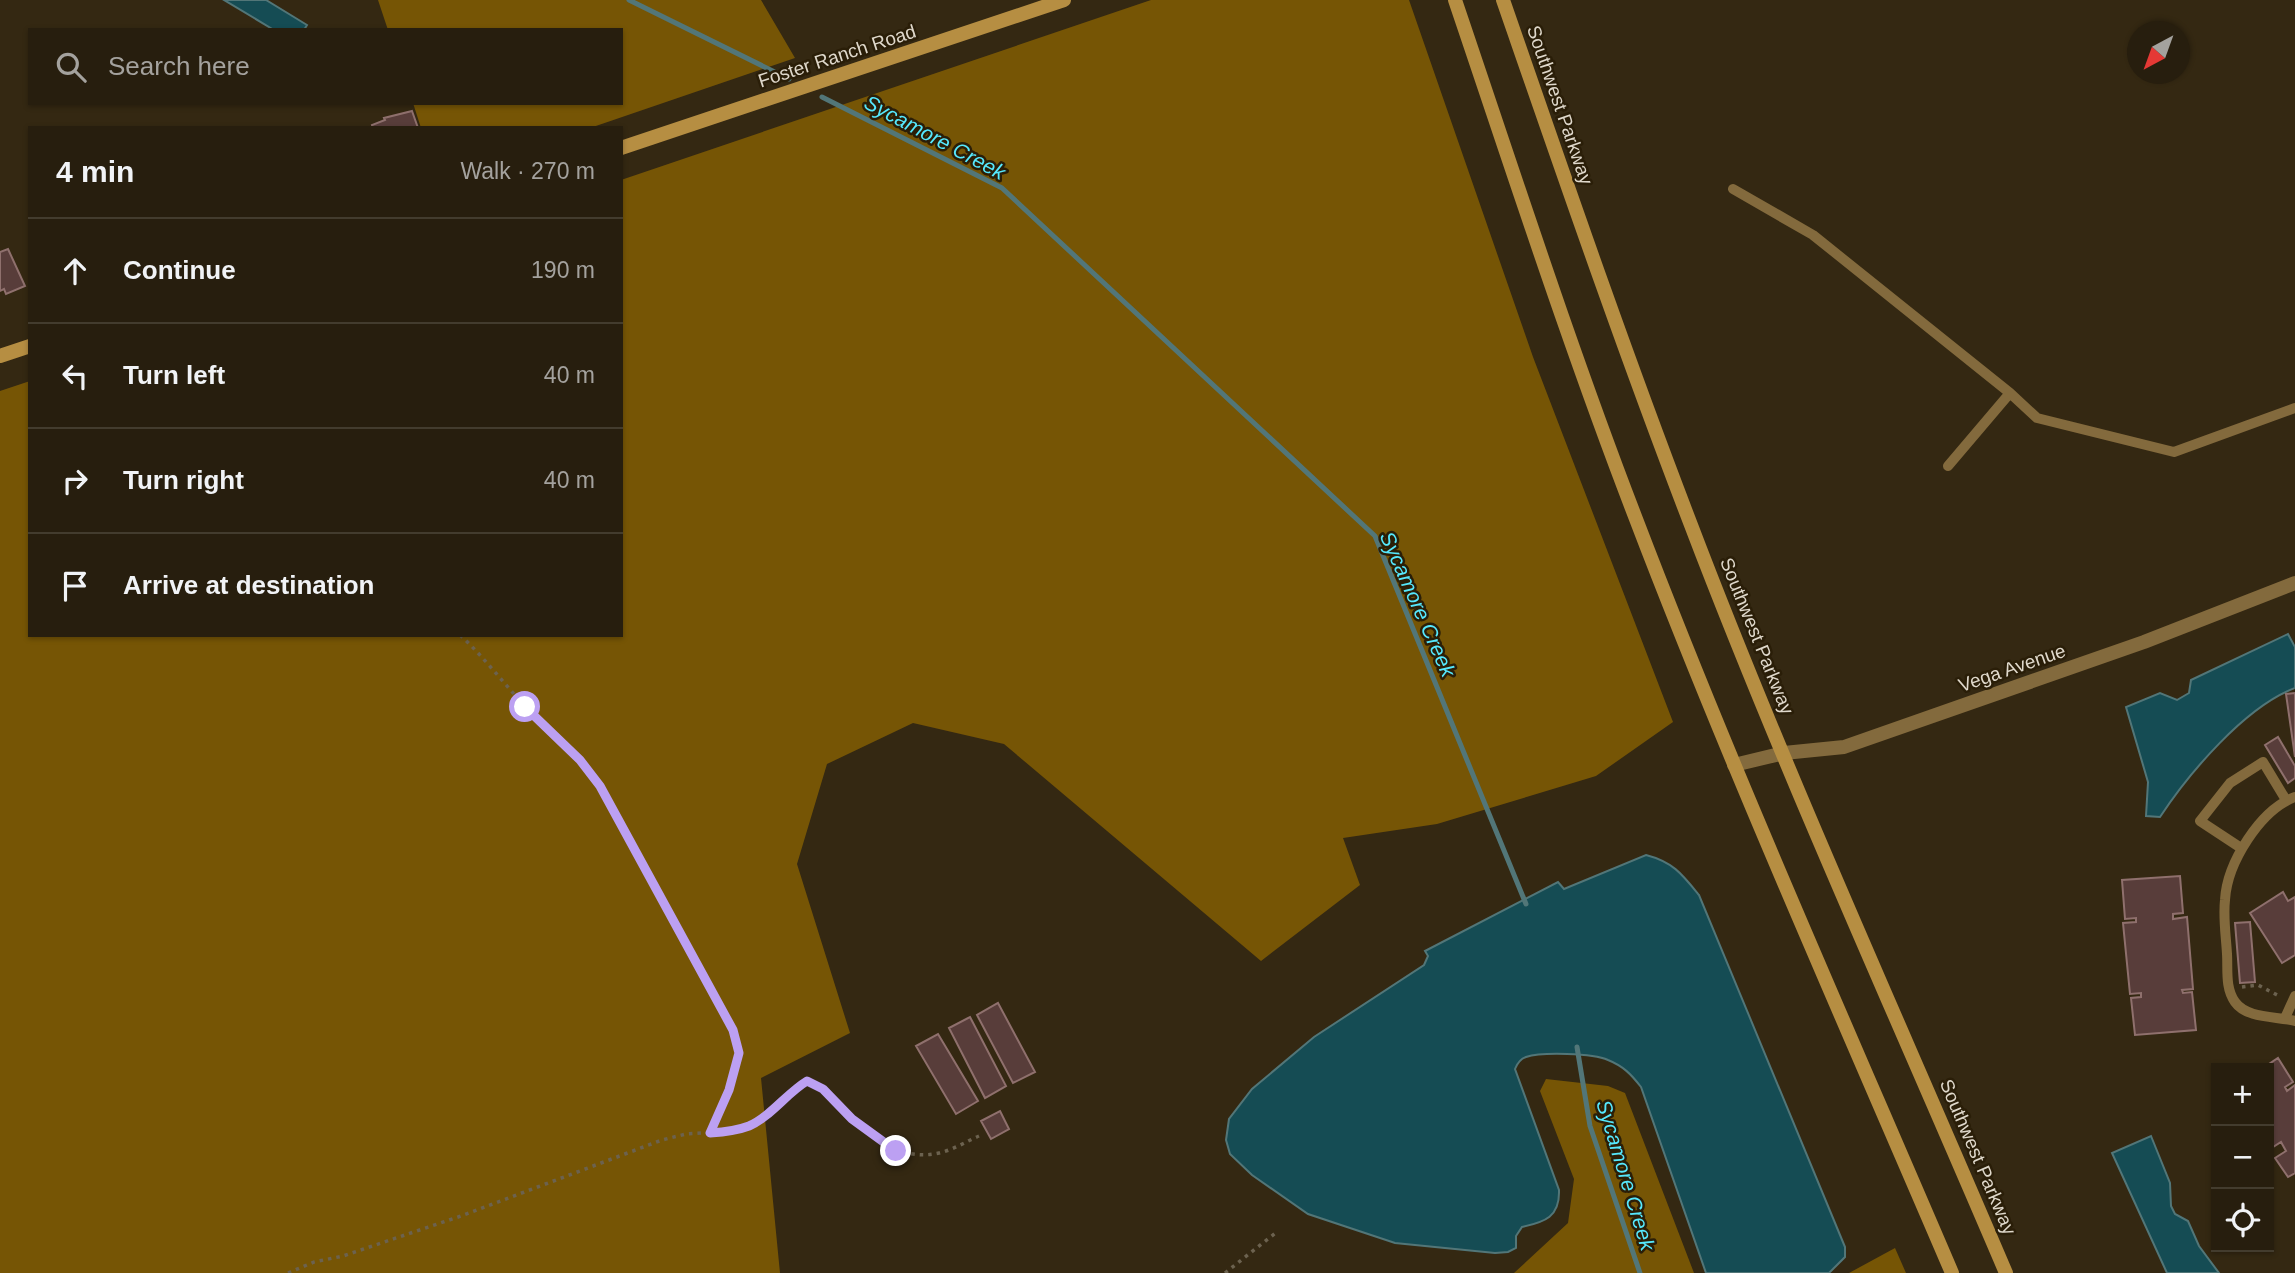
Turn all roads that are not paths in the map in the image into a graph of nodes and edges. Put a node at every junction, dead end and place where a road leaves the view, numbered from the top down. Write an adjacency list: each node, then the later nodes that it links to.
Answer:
1 (1064, 0): 4 (main road, Foster Ranch Road)
2 (1455, 0): 13 (main road)
3 (1503, 0): 12 (main road, Southwest Parkway)
4 (623, 147)
5 (1734, 188): 8 (lane)
6 (28, 347): 7 (main road)
7 (0, 356)
8 (2010, 393): 9 (lane); 10 (lane)
9 (2295, 408)
10 (1948, 466)
11 (2295, 583): 12 (street, Vega Avenue)
12 (1784, 753): 13 (street, Vega Avenue); 19 (main road, Southwest Parkway)
13 (1734, 765): 18 (main road)
14 (2290, 799): 15 (lane); 15 (lane)
15 (2241, 848): 17 (lane)
16 (2295, 996): 17 (lane)
17 (2290, 1019)
18 (1952, 1273)
19 (2006, 1273)

